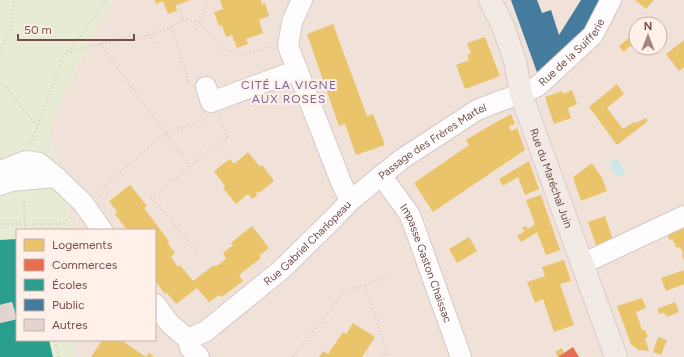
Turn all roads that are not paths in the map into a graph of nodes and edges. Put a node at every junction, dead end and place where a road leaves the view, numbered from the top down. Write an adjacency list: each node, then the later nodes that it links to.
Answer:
1 (302, 0): 4 (street, Rue Gabriel Charlopeau)
2 (490, 0): 5 (main road, Rue du Maréchal Juin)
3 (611, 0): 5 (street, Rue de la Suifferie)
4 (298, 70): 6 (street); 11 (street, Rue Gabriel Charlopeau)
5 (521, 94): 9 (street, Passage des Frères Martel); 14 (main road, Rue du Maréchal Juin)
6 (207, 97)
7 (25, 170): 8 (street); 10 (street); 13 (street)
8 (0, 171)
9 (381, 175): 11 (street, Passage des Frères Martel); 18 (street, Impasse Gaston Chaissac)
10 (0, 185)
11 (350, 201): 16 (street, Rue Gabriel Charlopeau)
12 (684, 216): 14 (street)
13 (93, 217)
14 (582, 264): 19 (main road, Rue du Maréchal Juin)
15 (156, 305): 16 (street)
16 (188, 339): 17 (street)
17 (199, 357)
18 (461, 357)
19 (616, 357)

